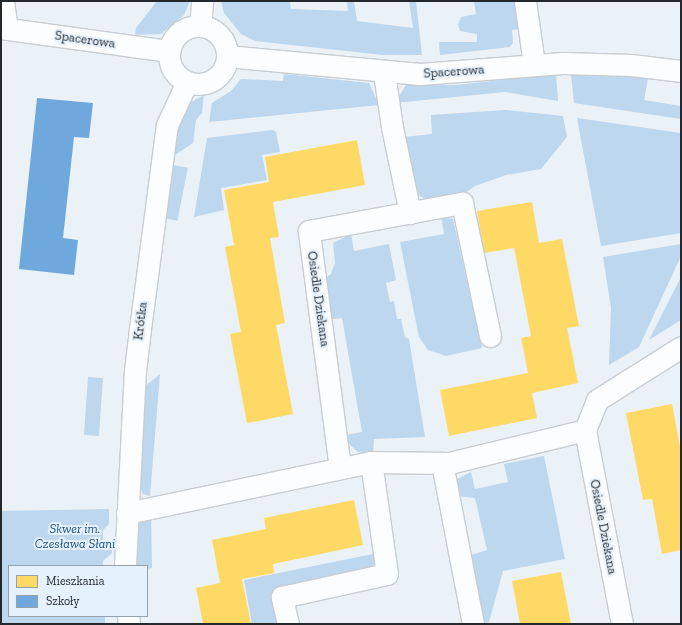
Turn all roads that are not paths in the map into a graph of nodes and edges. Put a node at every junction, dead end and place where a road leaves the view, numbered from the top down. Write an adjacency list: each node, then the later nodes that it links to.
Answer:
1 (4, 1): 5 (street)
2 (202, 1): 4 (street)
3 (525, 1): 8 (street)
4 (200, 26): 6 (street); 7 (street)
5 (4, 29): 6 (street, Spacerowa)
6 (169, 51): 11 (street)
7 (227, 56): 10 (street, Spacerowa); 11 (street)
8 (534, 64): 9 (street, Spacerowa); 10 (street, Spacerowa)
9 (681, 72)
10 (384, 73): 12 (street)
11 (187, 82): 19 (street, Krótka)
12 (410, 213): 13 (street, Osiedle Dziekana); 18 (street, Osiedle Dziekana)
13 (490, 336)
14 (681, 347): 15 (street)
15 (585, 430): 17 (street); 23 (street, Osiedle Dziekana)
16 (370, 462): 17 (street); 18 (street); 21 (street)
17 (442, 463): 22 (street)
18 (340, 468): 19 (street)
19 (127, 513): 20 (street, Krótka)
20 (125, 565)
21 (288, 624)
22 (474, 624)
23 (622, 624)

